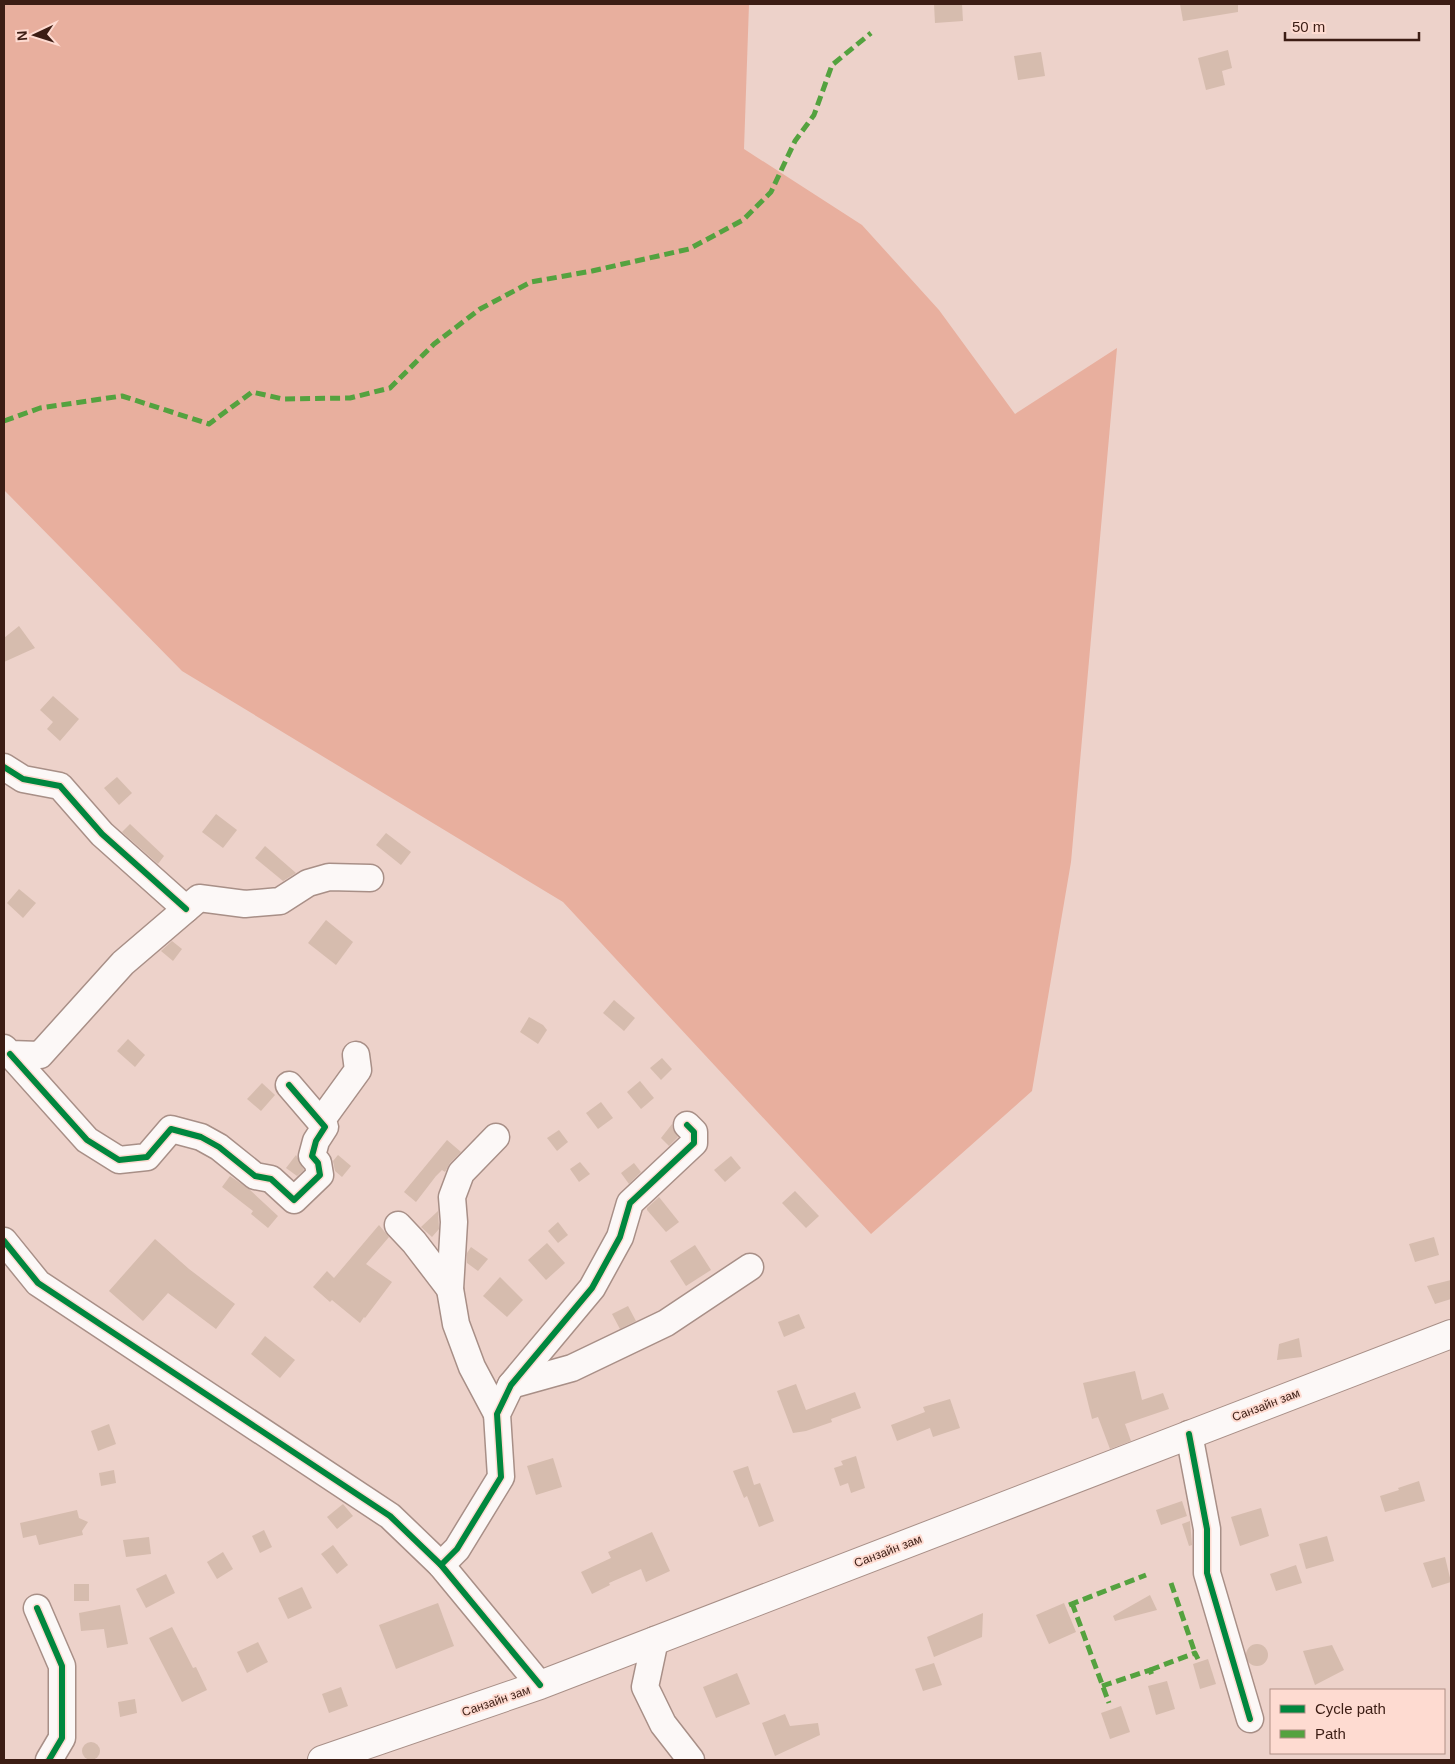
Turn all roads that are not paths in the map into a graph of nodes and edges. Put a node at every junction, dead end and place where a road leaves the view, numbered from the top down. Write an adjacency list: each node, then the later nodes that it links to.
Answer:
1 (4, 767): 3 (street)
2 (370, 878): 3 (street)
3 (186, 909): 4 (street)
4 (7, 1051): 7 (street)
5 (356, 1055): 7 (street)
6 (289, 1085): 7 (street)
7 (321, 1121)
8 (687, 1126): 15 (street)
9 (496, 1137): 13 (street)
10 (398, 1226): 13 (street)
11 (6, 1247): 18 (street)
12 (750, 1267): 15 (street)
13 (450, 1289): 16 (street)
14 (1451, 1334): 17 (main road, Санзайн зам)
15 (511, 1385): 16 (street)
16 (497, 1414): 18 (street)
17 (1189, 1434): 20 (main road, Санзайн зам); 22 (street)
18 (441, 1565): 21 (street)
19 (37, 1608): 23 (street)
20 (655, 1640): 21 (main road, Санзайн зам); 25 (street)
21 (540, 1685): 24 (main road, Санзайн зам)
22 (1250, 1720)
23 (50, 1760)
24 (322, 1760)
25 (691, 1760)

